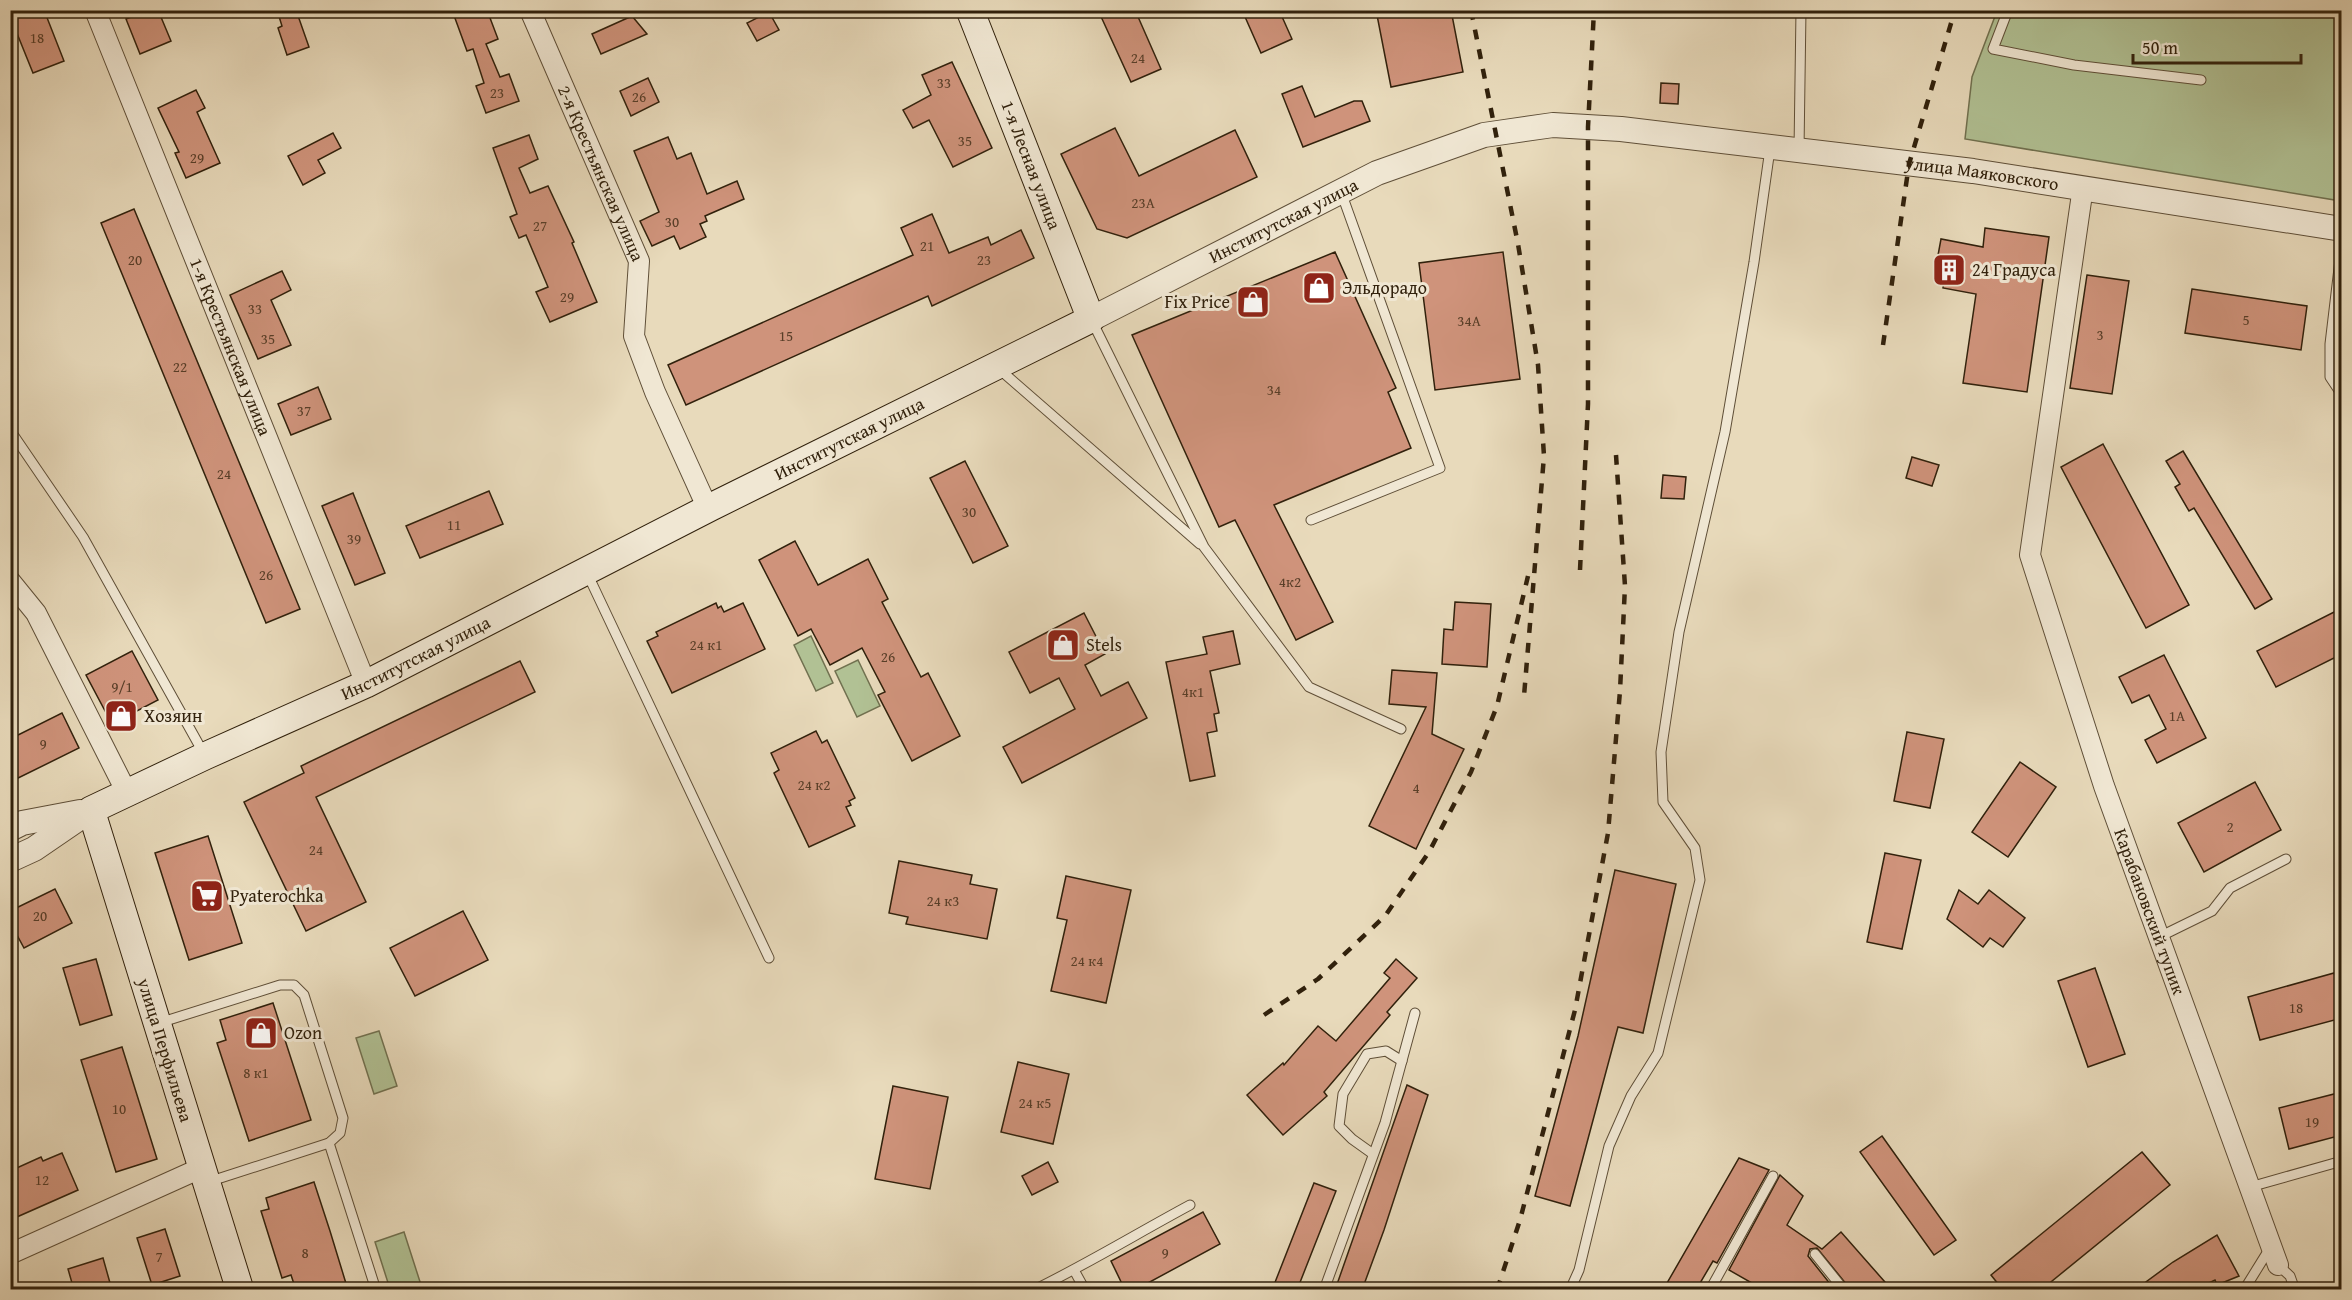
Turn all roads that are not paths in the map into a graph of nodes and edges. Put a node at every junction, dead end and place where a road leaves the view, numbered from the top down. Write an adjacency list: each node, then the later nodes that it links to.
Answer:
1 (95, 10): 25 (street, 1-я Крестьянская улица)
2 (530, 10): 20 (street, 2-я Крестьянская улица)
3 (970, 10): 16 (main road, 1-я Лесная улица)
4 (1801, 10): 11 (lane)
5 (2008, 10): 8 (lane)
6 (2333, 10): 7 (lane)
7 (2342, 12)
8 (2201, 80)
9 (1621, 129): 10 (street, улица Маяковского); 13 (street, Институтская улица)
10 (1770, 147): 11 (street, улица Маяковского); 56 (lane)
11 (1799, 150): 12 (street, улица Маяковского)
12 (2083, 187): 14 (street, улица Маяковского); 33 (street, Карабановский тупик)
13 (1341, 192): 16 (street, Институтская улица); 21 (lane)
14 (2342, 229)
15 (2342, 243): 18 (lane)
16 (1090, 319): 17 (main road, Институтская улица); 22 (lane)
17 (996, 366): 20 (main road, Институтская улица); 22 (lane)
18 (2342, 395)
19 (10, 430): 27 (lane)
20 (708, 508): 23 (main road, Институтская улица)
21 (1311, 520)
22 (1204, 547): 26 (lane)
23 (586, 571): 25 (main road, Институтская улица); 34 (lane)
24 (10, 581): 28 (street)
25 (366, 684): 27 (main road, Институтская улица)
26 (1401, 729)
27 (205, 756): 28 (main road, Институтская улица)
28 (127, 793): 29 (main road, Институтская улица)
29 (92, 810): 30 (street, Институтская улица); 32 (street, Институтская улица); 36 (main road, улица Перфильева)
30 (10, 829)
31 (2286, 858): 33 (lane)
32 (10, 860)
33 (2159, 937): 43 (street, Карабановский тупик)
34 (769, 958)
35 (1415, 1013): 37 (lane)
36 (157, 1024): 38 (lane); 41 (main road, улица Перфильева)
37 (1402, 1061): 39 (lane); 39 (lane)
38 (329, 1143): 41 (lane); 52 (lane)
39 (1373, 1154): 55 (lane)
40 (2342, 1161): 43 (lane)
41 (203, 1175): 46 (street); 51 (main road, улица Перфильева)
42 (1773, 1176): 50 (lane)
43 (2250, 1187): 45 (street, Карабановский тупик)
44 (1190, 1205): 49 (lane)
45 (2272, 1246): 48 (street, Карабановский тупик); 59 (lane)
46 (10, 1254)
47 (1815, 1254): 58 (lane)
48 (2278, 1265): 60 (lane)
49 (1074, 1270): 53 (lane); 54 (lane)
50 (1712, 1286): 57 (lane)
51 (240, 1290)
52 (376, 1290)
53 (1034, 1290)
54 (1085, 1290)
55 (1324, 1290)
56 (1570, 1290)
57 (1724, 1290)
58 (1844, 1290)
59 (2244, 1290)
60 (2295, 1290)

